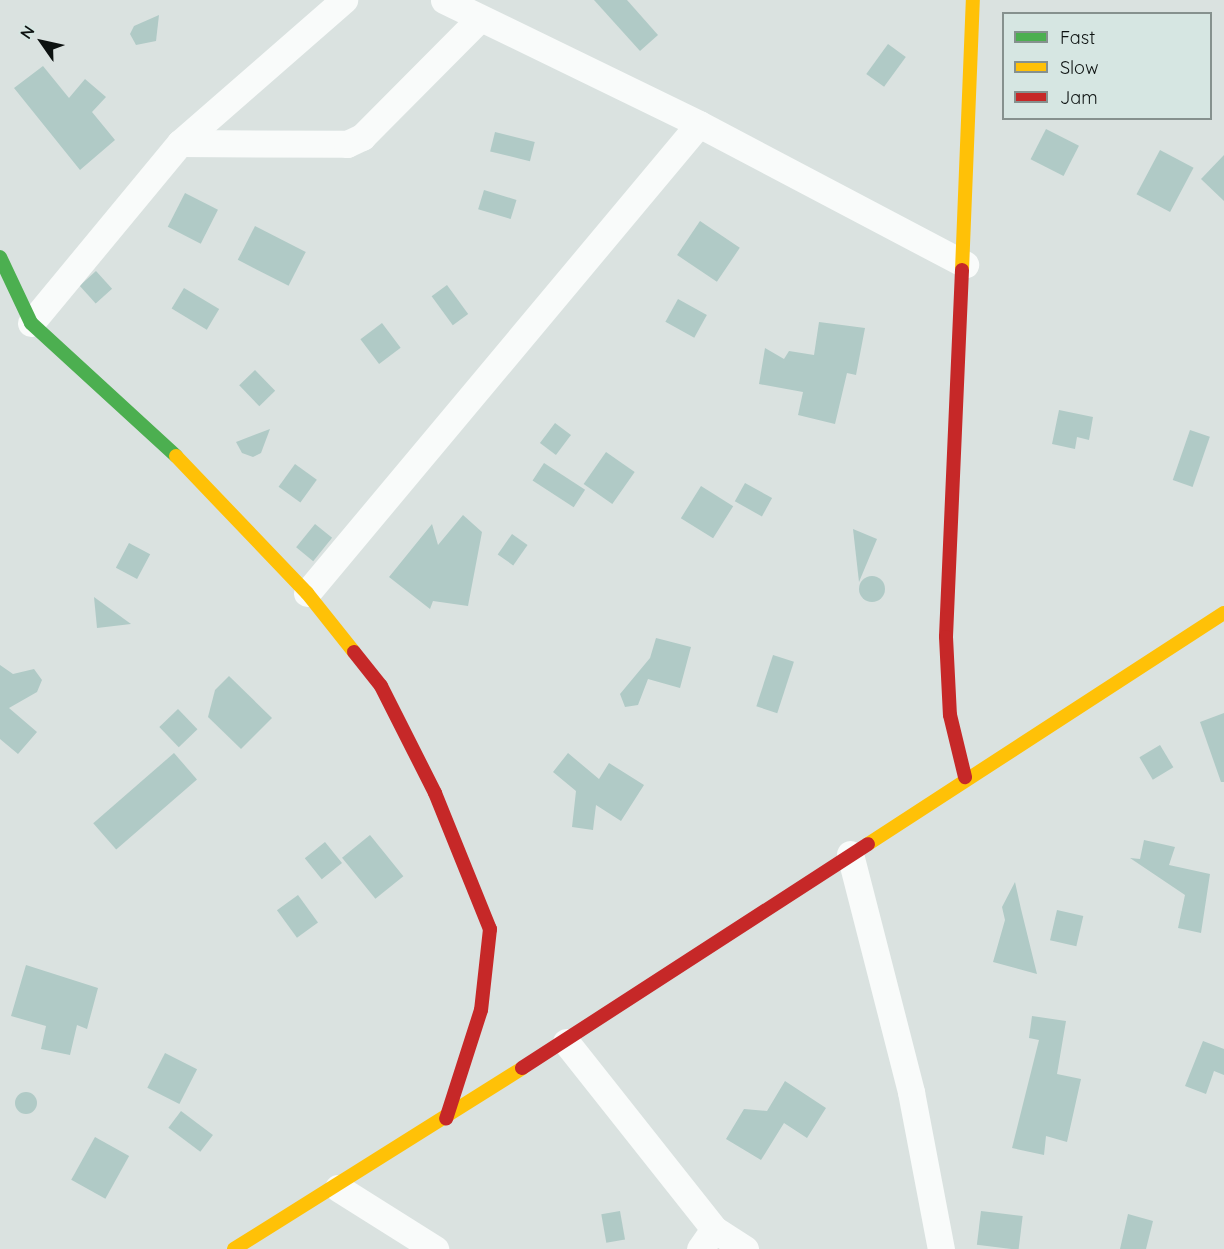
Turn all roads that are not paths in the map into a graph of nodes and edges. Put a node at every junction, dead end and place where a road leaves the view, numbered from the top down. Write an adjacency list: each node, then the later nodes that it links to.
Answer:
1 (344, 0): 6 (street)
2 (444, 0): 4 (street)
3 (973, 0): 8 (street)
4 (478, 20): 5 (street); 6 (street)
5 (699, 124): 8 (street); 10 (street)
6 (180, 143): 9 (street)
7 (0, 257): 9 (street)
8 (965, 264): 12 (street)
9 (31, 323): 10 (street)
10 (307, 593): 15 (street)
11 (1224, 613): 12 (street)
12 (965, 777): 13 (street)
13 (850, 854): 14 (street); 21 (street)
14 (566, 1042): 15 (street); 17 (street)
15 (446, 1119): 16 (street)
16 (338, 1188): 18 (street); 19 (street)
17 (707, 1239): 20 (street)
18 (234, 1249)
19 (435, 1249)
20 (745, 1249)
21 (940, 1249)

